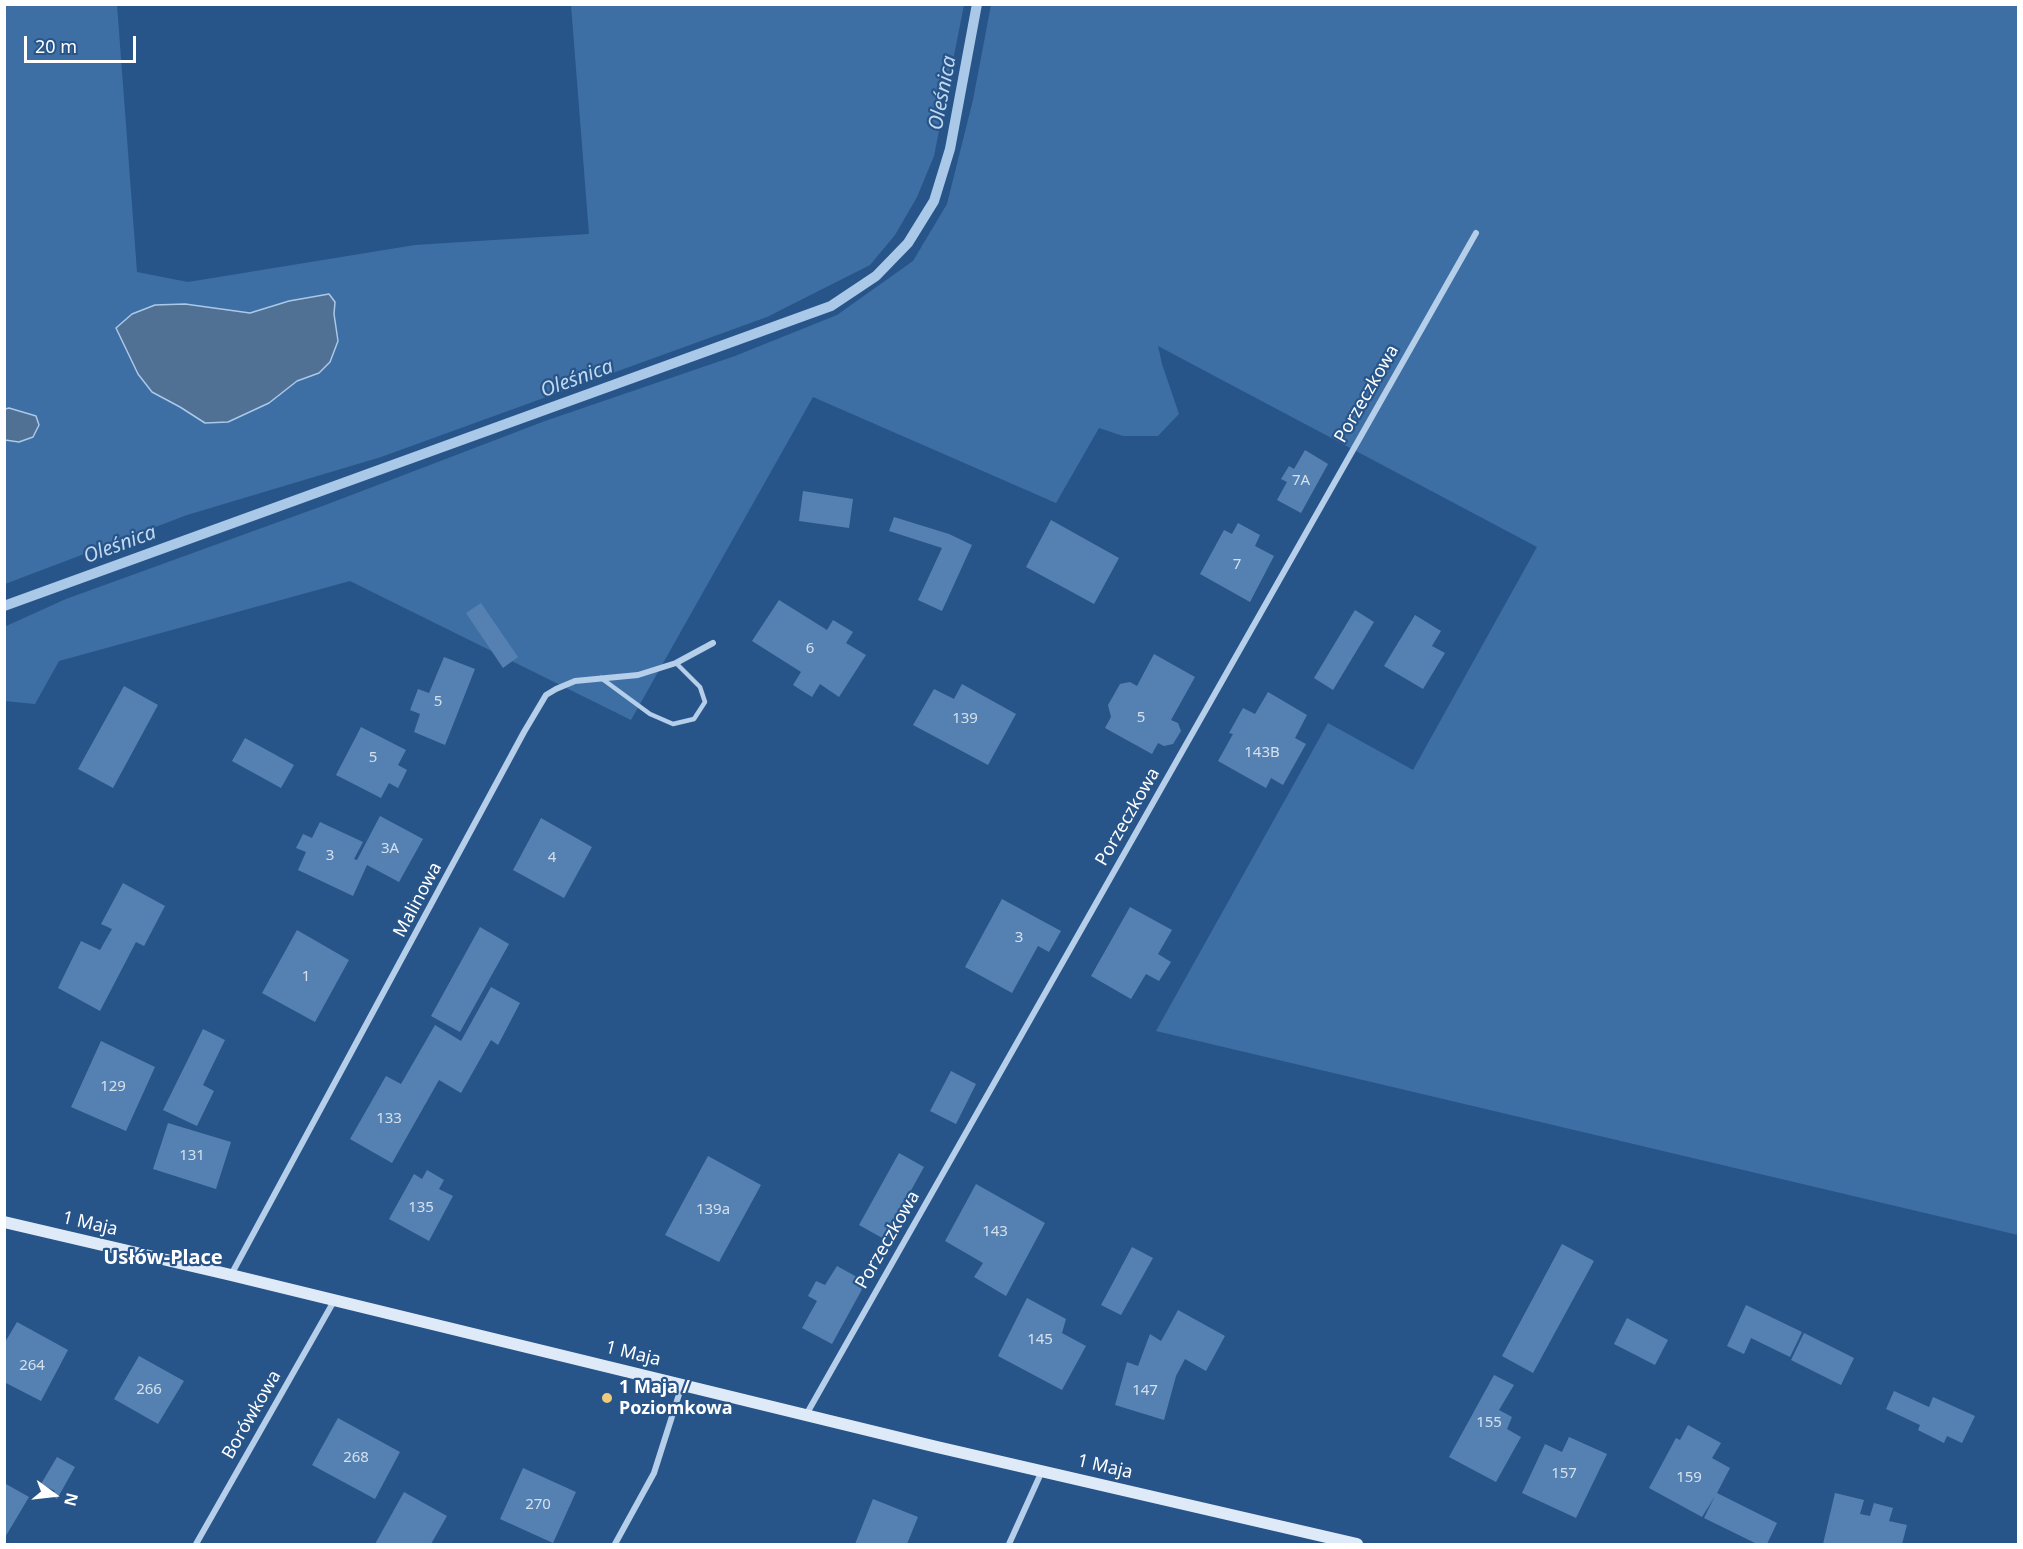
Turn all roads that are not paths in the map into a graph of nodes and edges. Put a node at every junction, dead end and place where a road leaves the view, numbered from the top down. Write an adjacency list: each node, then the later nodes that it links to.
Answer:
1 (1476, 233): 9 (street, Porzeczkowa)
2 (713, 644): 3 (street, Malinowa)
3 (676, 663): 4 (street, Malinowa); 4 (lane)
4 (601, 678): 6 (street, Malinowa)
5 (4, 1222): 6 (street, 1 Maja)
6 (231, 1275): 7 (street, 1 Maja)
7 (334, 1301): 8 (street, 1 Maja); 11 (street, Borówkowa)
8 (682, 1385): 9 (street, 1 Maja); 12 (street)
9 (806, 1415): 10 (street, 1 Maja)
10 (1042, 1471): 13 (street); 14 (street, 1 Maja)
11 (196, 1545)
12 (615, 1545)
13 (1009, 1545)
14 (1357, 1545)

